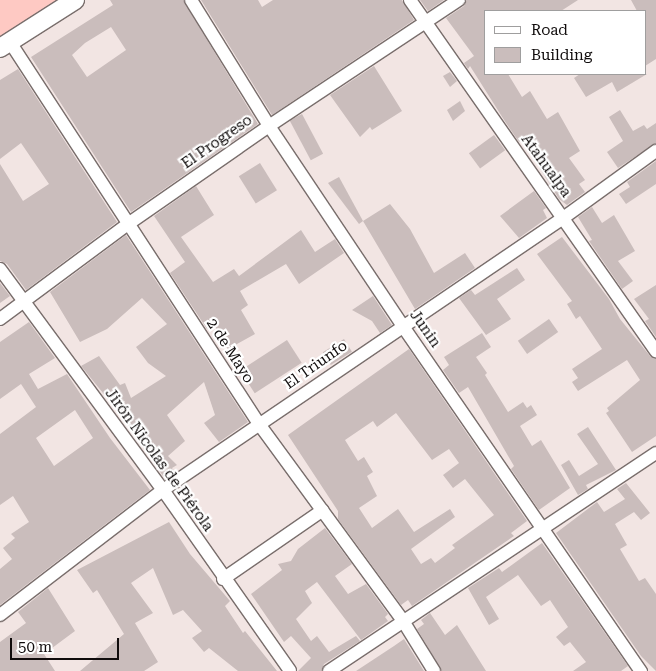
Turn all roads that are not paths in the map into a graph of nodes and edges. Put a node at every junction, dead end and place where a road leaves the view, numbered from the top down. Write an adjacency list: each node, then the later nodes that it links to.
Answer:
1 (76, 0): 6 (main road)
2 (191, 0): 7 (street, Junin)
3 (410, 0): 5 (street, Atahualpa)
4 (458, 0): 5 (street, El Progreso)
5 (424, 24): 7 (street, El Progreso); 9 (street, Atahualpa)
6 (5, 45): 10 (street, 2 de Mayo)
7 (269, 126): 10 (street, El Progreso); 14 (street, Junin)
8 (656, 151): 9 (street, El Triunfo)
9 (563, 218): 14 (street, El Triunfo); 15 (street, Atahualpa)
10 (128, 224): 12 (street, El Progreso); 16 (street, 2 de Mayo)
11 (0, 269): 12 (street, Jirón Nicolas de Piérola)
12 (24, 302): 13 (street, El Progreso); 18 (street, Jirón Nicolas de Piérola)
13 (0, 319)
14 (402, 325): 16 (street, El Triunfo); 20 (street, Junin)
15 (656, 351)
16 (259, 424): 18 (street, El Triunfo); 19 (street, 2 de Mayo)
17 (656, 453): 20 (street)
18 (163, 490): 21 (street, Jirón Nicolas de Piérola); 22 (street, El Triunfo)
19 (323, 510): 21 (street); 23 (street, 2 de Mayo)
20 (545, 529): 23 (street); 27 (street, Junin)
21 (223, 579): 24 (street, Jirón Nicolas de Piérola)
22 (0, 615)
23 (403, 621): 25 (street); 26 (street, 2 de Mayo)
24 (290, 671)
25 (328, 671)
26 (434, 671)
27 (641, 671)

